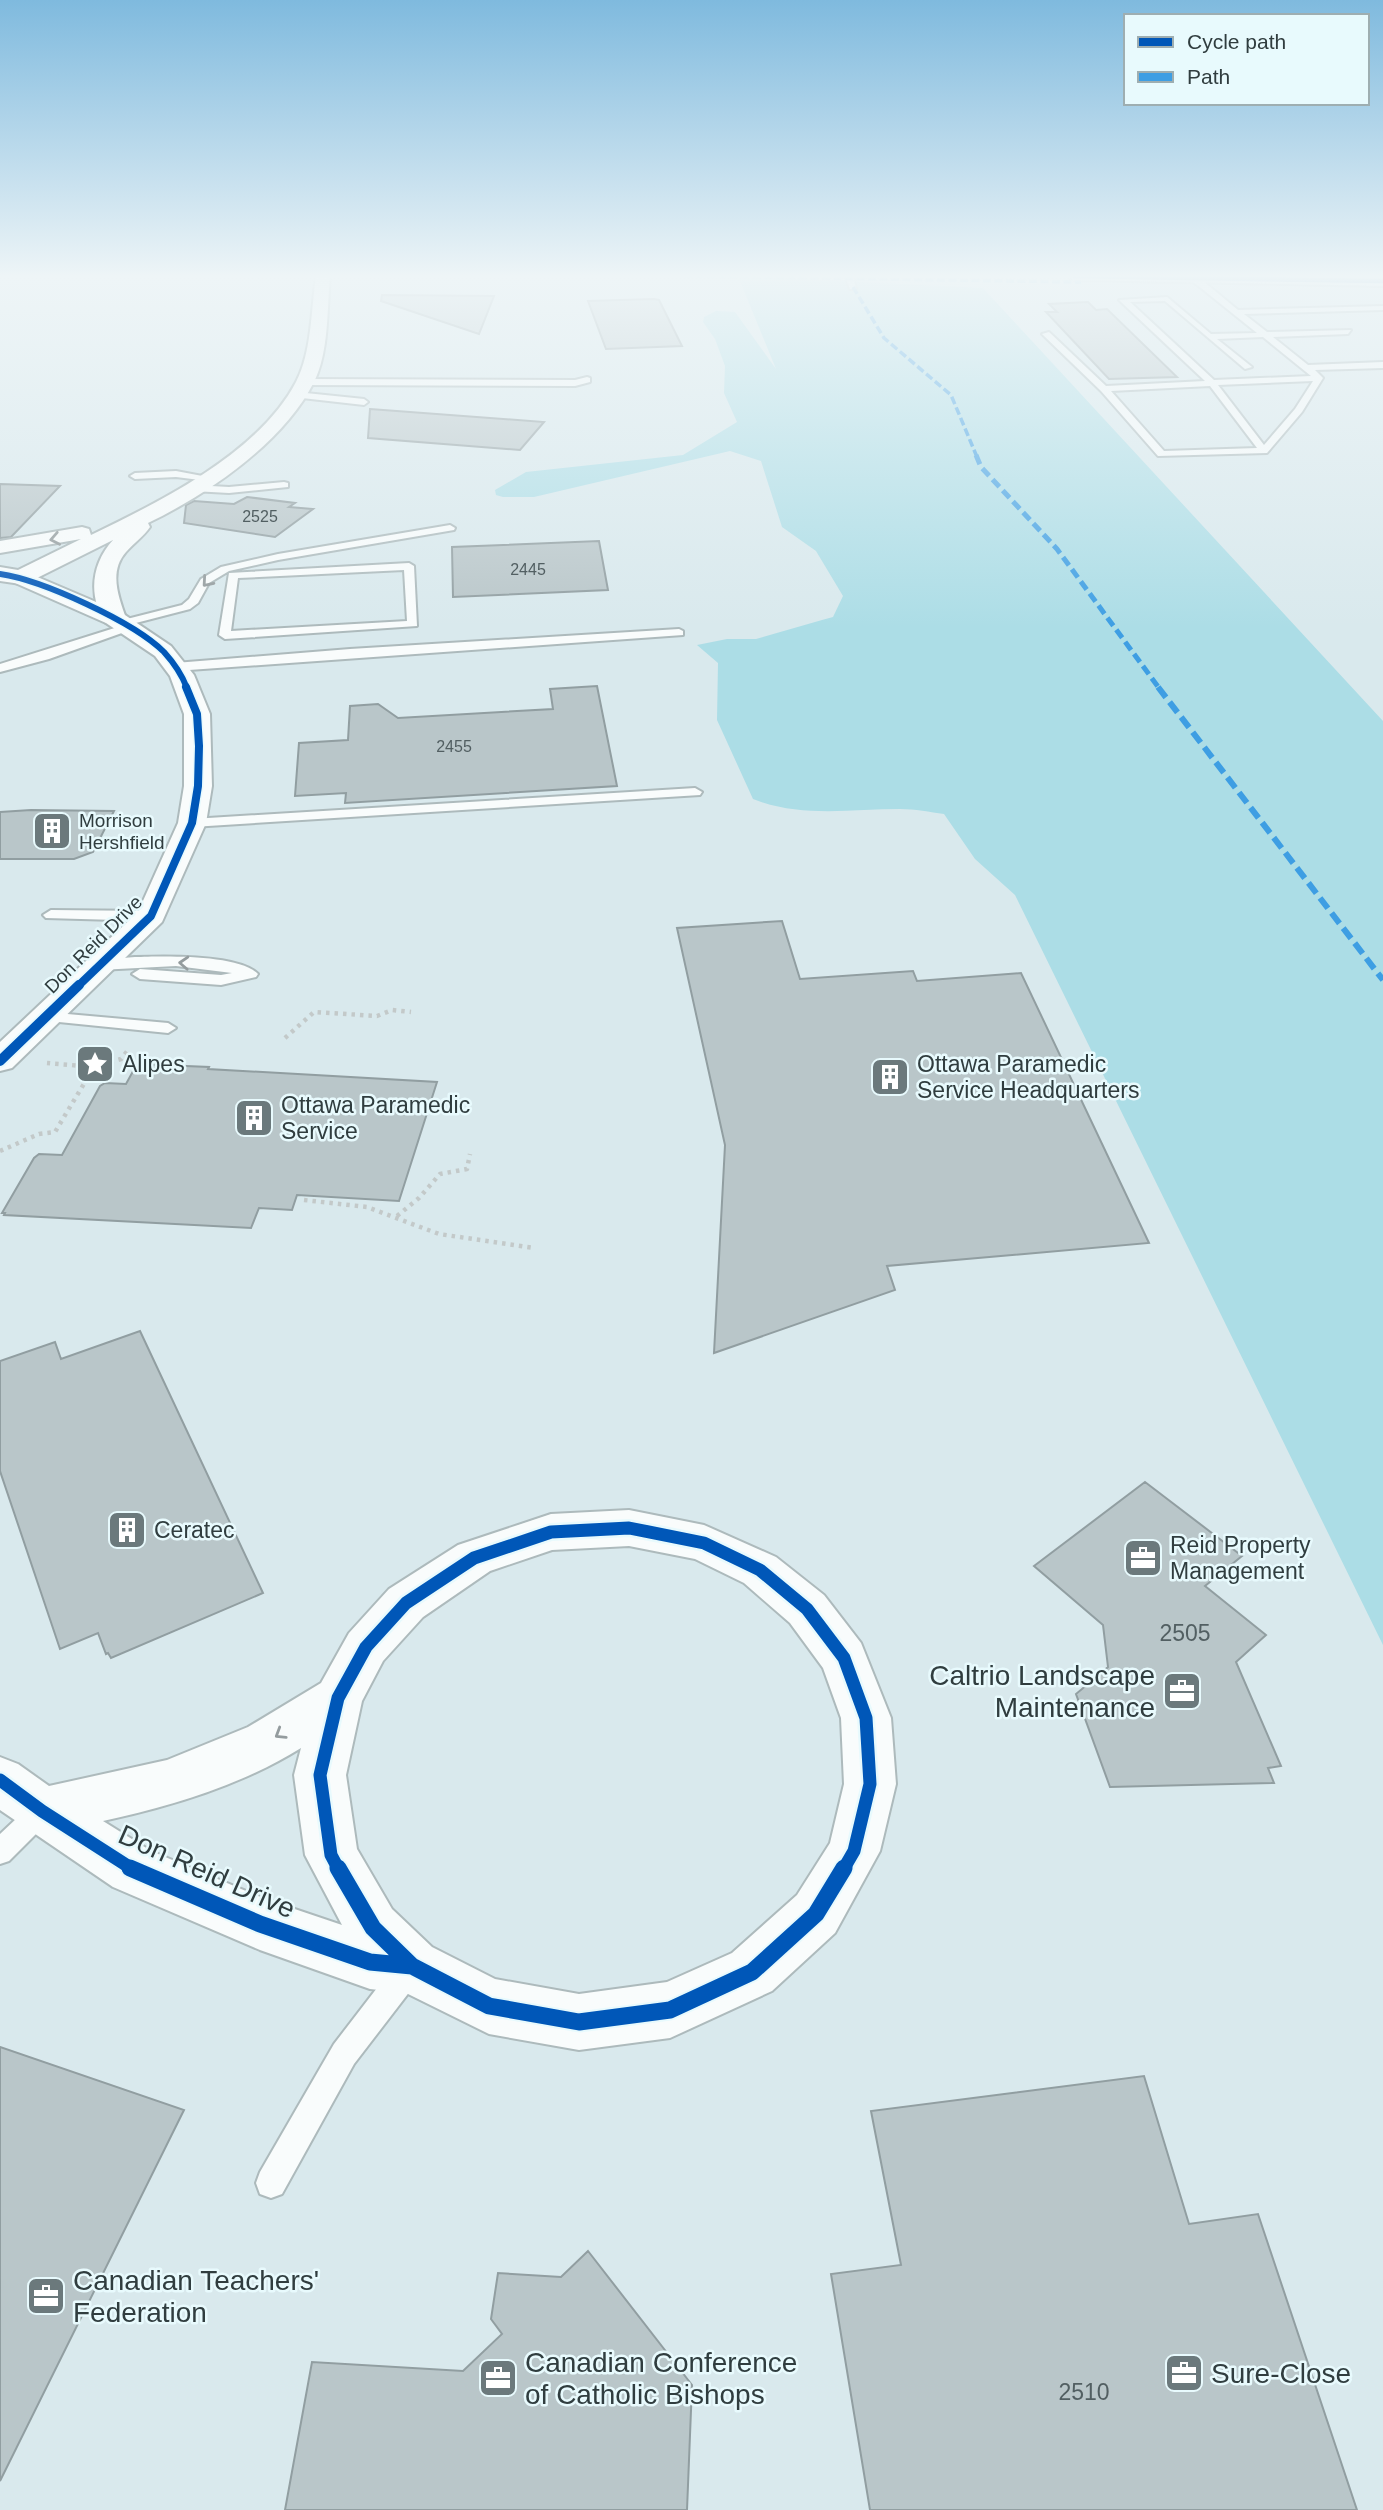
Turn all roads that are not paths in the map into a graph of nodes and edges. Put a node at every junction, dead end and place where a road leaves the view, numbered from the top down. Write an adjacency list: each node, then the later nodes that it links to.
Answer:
1 (298, 393): 9 (street)
2 (321, 393): 6 (lane)
3 (1108, 393): 7 (lane)
4 (1220, 393): 7 (lane)
5 (1310, 393): 7 (lane)
6 (364, 402)
7 (1265, 451)
8 (135, 476): 9 (lane)
9 (201, 483): 10 (lane); 11 (street)
10 (284, 485)
11 (167, 506): 13 (street, one-way to 13); 16 (street); 17 (street)
12 (450, 528): 14 (lane)
13 (0, 547)
14 (293, 554): 15 (lane); 17 (lane, one-way to 17)
15 (291, 571): 18 (lane); 19 (lane)
16 (11, 576): 17 (street, Don Reid Drive)
17 (122, 622): 23 (lane); 24 (street, Don Reid Drive)
18 (413, 624): 19 (lane); 21 (lane)
19 (284, 631): 22 (lane)
20 (679, 633): 21 (lane)
21 (414, 650): 22 (lane)
22 (281, 658): 24 (lane)
23 (0, 667)
24 (175, 667): 26 (street, Don Reid Drive)
25 (695, 792): 26 (lane)
26 (192, 823): 28 (street, Don Reid Drive)
27 (51, 915): 28 (lane)
28 (151, 916): 29 (street, Don Reid Drive)
29 (99, 965): 29 (lane, one-way to 29); 30 (street, Don Reid Drive)
30 (45, 1017): 31 (lane); 32 (street, Don Reid Drive)
31 (168, 1028)
32 (0, 1061)
33 (338, 1698): 35 (street, Don Reid Drive, one-way to 35); 37 (street, Don Reid Drive); 37 (street, Don Reid Drive)
34 (0, 1780): 35 (street, Don Reid Drive)
35 (42, 1811): 36 (lane); 37 (street, Don Reid Drive)
36 (0, 1852)
37 (412, 1966): 38 (lane)
38 (271, 2183)

